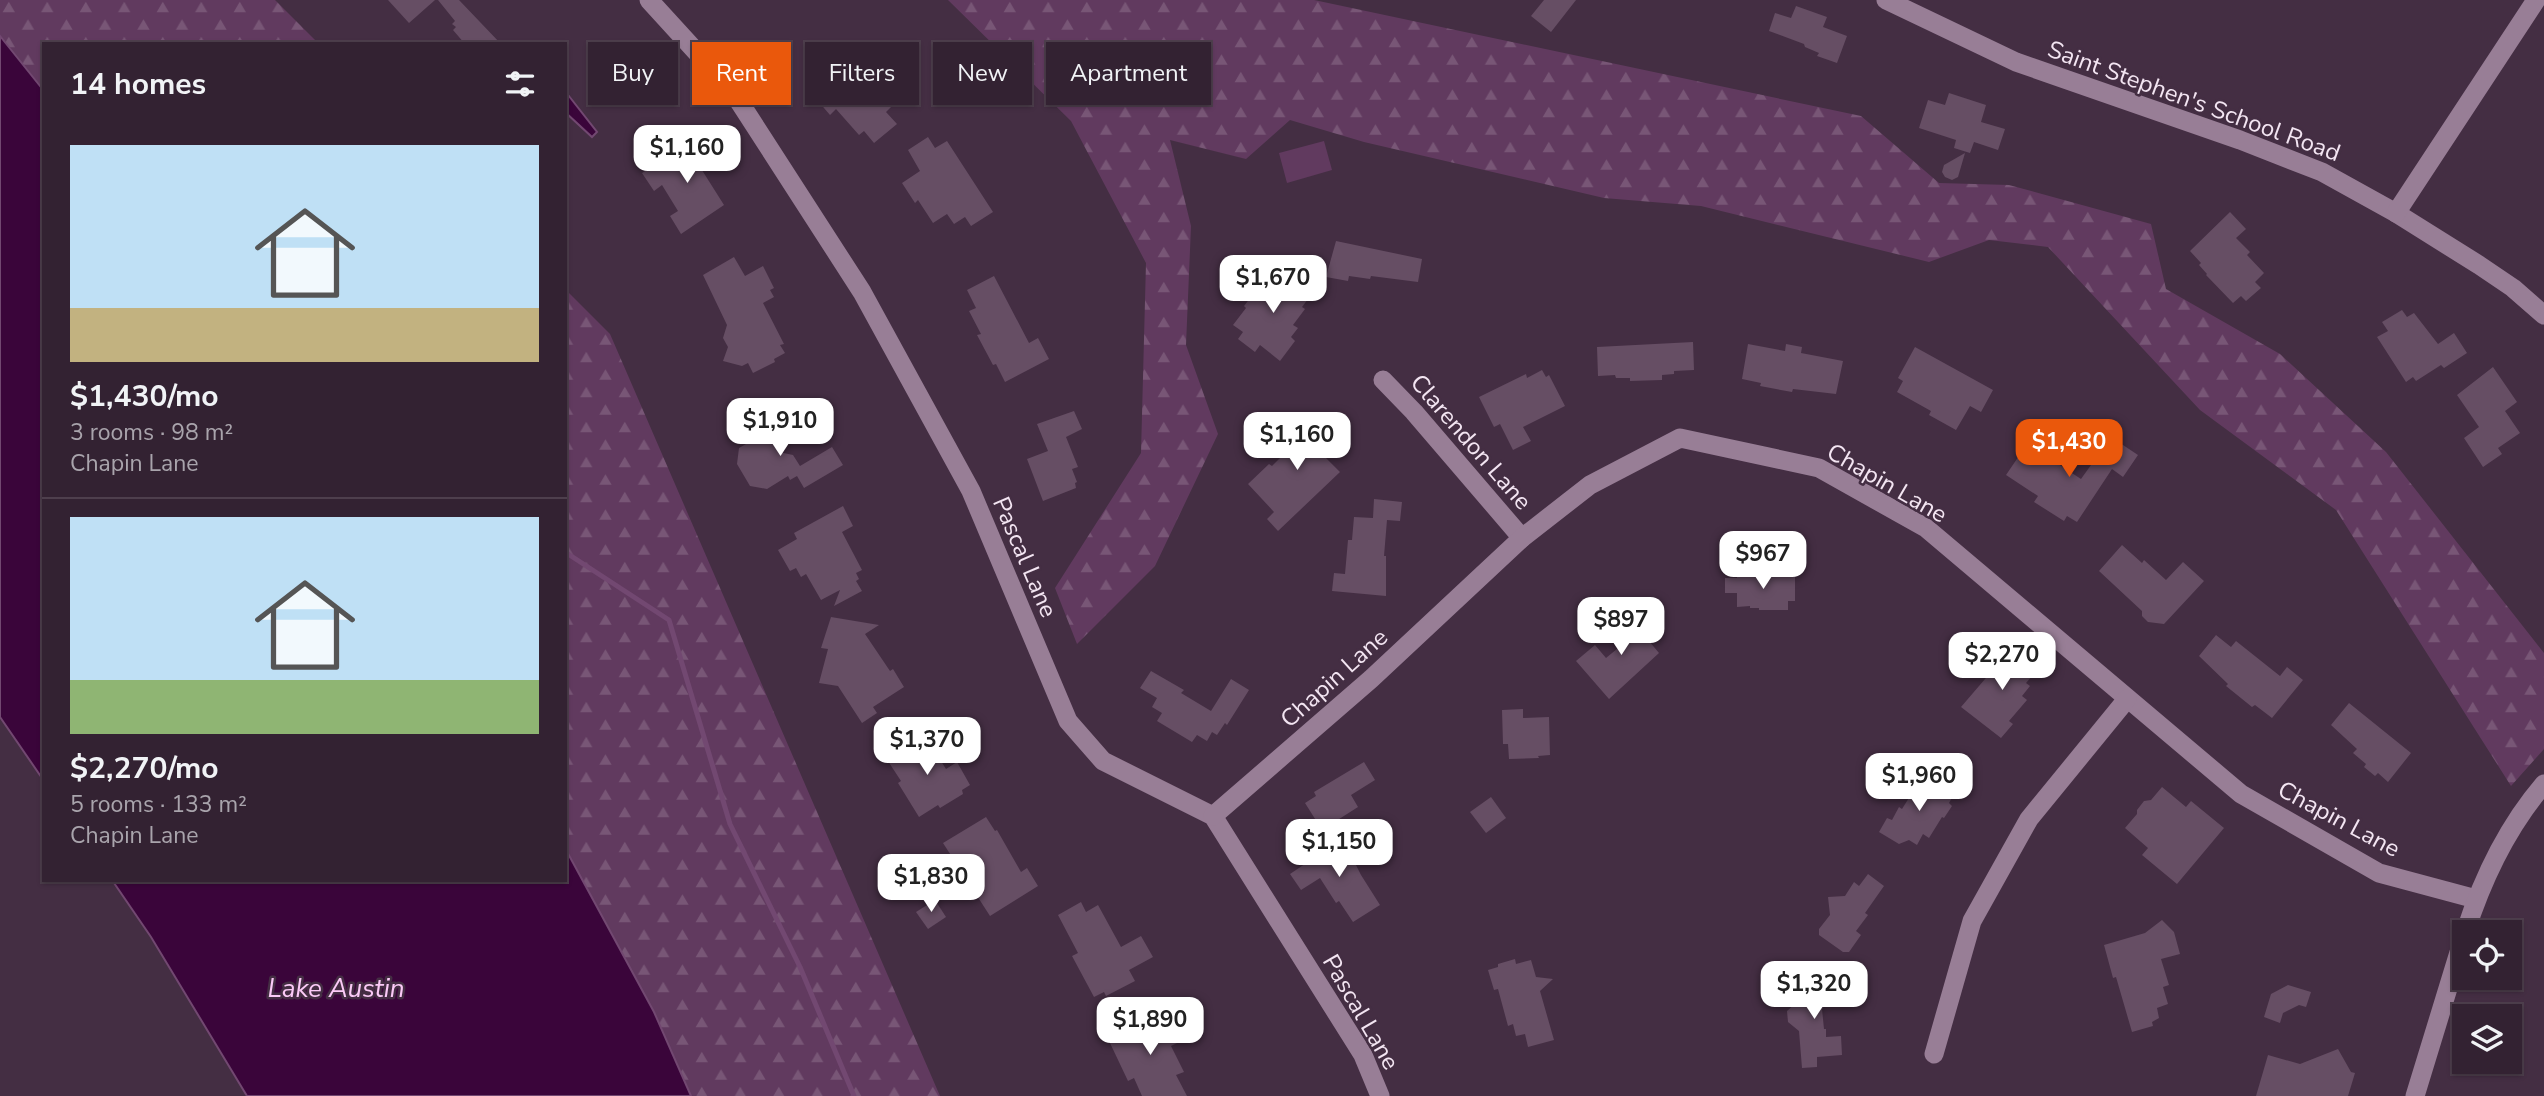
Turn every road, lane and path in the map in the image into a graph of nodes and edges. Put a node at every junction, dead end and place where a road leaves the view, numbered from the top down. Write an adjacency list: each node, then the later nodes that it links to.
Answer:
1 (649, 0): 10 (street, Pascal Lane)
2 (1886, 0): 4 (street, Saint Stephen's School Road)
3 (2536, 0): 4 (street)
4 (2396, 213): 5 (street, Saint Stephen's School Road)
5 (2544, 315)
6 (1382, 380): 7 (street, Clarendon Lane)
7 (1522, 538): 8 (street, Chapin Lane); 10 (street, Chapin Lane)
8 (2127, 699): 11 (street, Chapin Lane); 14 (street)
9 (2544, 784): 11 (street)
10 (1213, 816): 15 (street, Pascal Lane)
11 (2476, 899): 12 (street)
12 (2469, 920)
13 (2452, 975): 16 (street)
14 (1934, 1054)
15 (1380, 1096)
16 (2414, 1096)

